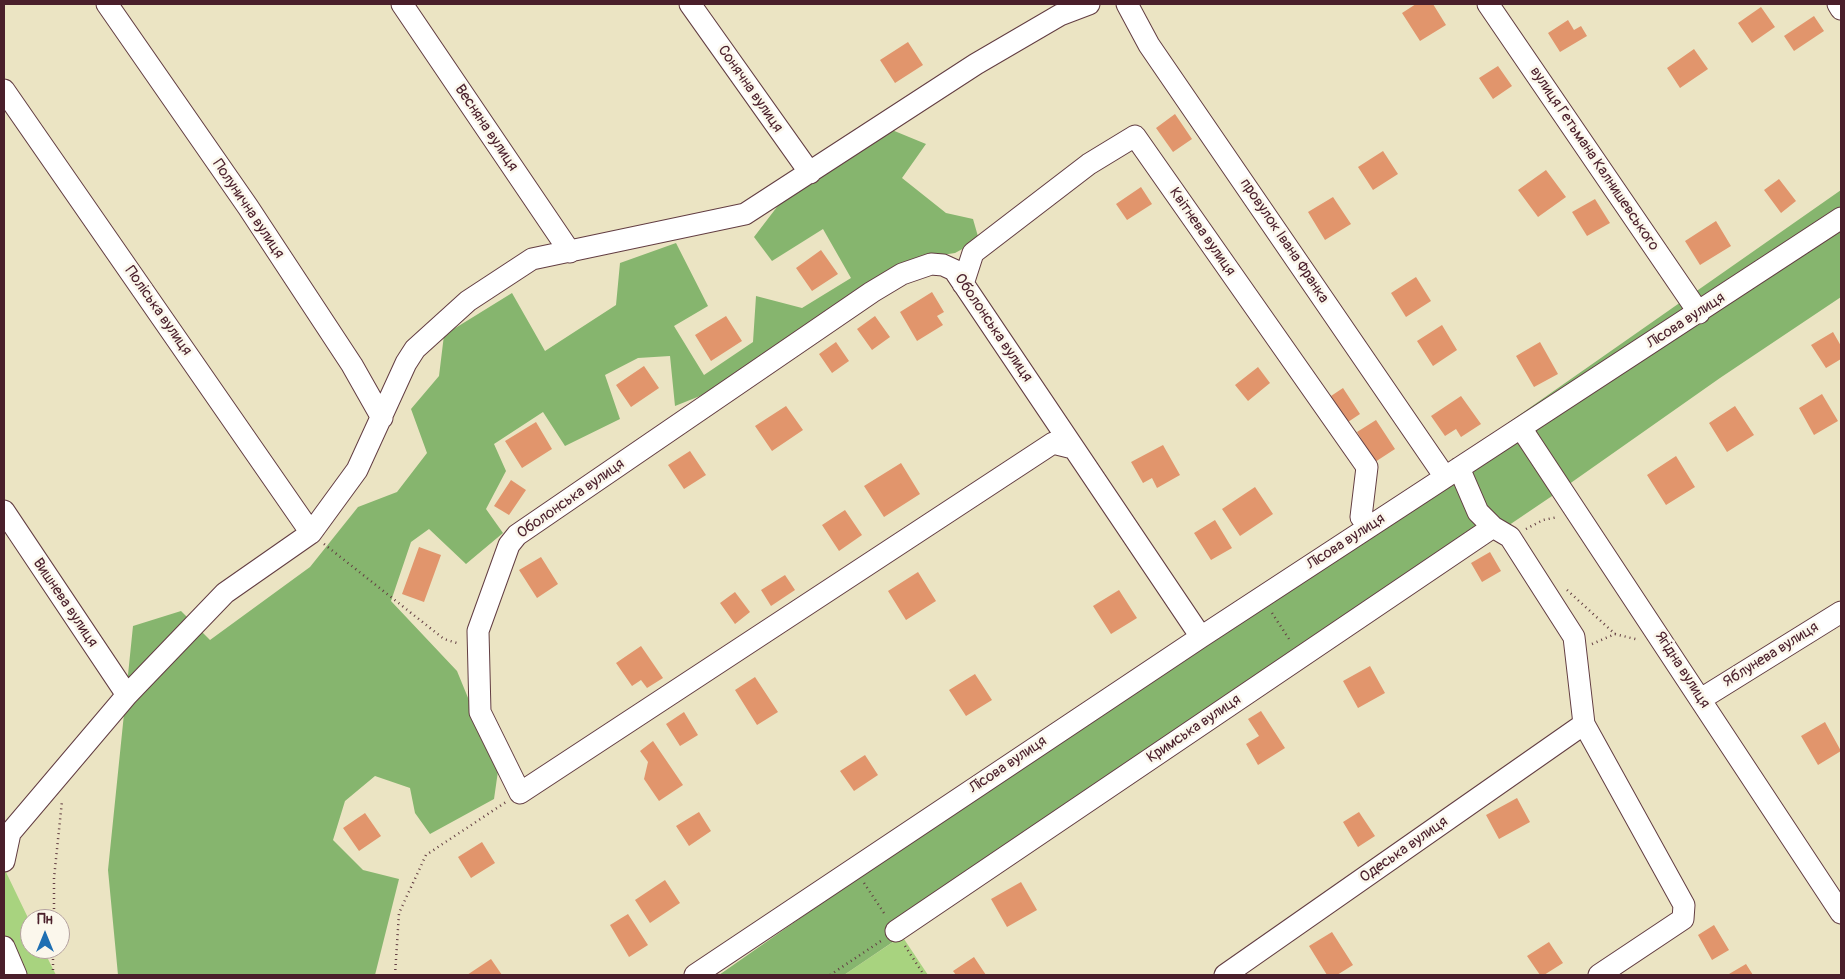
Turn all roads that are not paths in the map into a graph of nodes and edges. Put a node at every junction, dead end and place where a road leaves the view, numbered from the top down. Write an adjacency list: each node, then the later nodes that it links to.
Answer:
1 (107, 4): 16 (street, Полунична вулиця)
2 (402, 4): 13 (street, Весняна вулиця)
3 (690, 4): 11 (street, Сонячна вулиця)
4 (1089, 4): 8 (street)
5 (1127, 4): 19 (street, провулок Івана Франка)
6 (1488, 4): 15 (street, вулиця Гетьмана Калнишевського)
7 (1838, 4): 9 (street)
8 (1055, 9): 11 (street)
9 (1841, 9)
10 (4, 90): 23 (street, Поліська вулиця)
11 (810, 174): 13 (street)
12 (1841, 218): 15 (street, Лісова вулиця)
13 (570, 252): 16 (street)
14 (963, 284): 18 (street, Оболонська вулиця); 18 (street, Оболонська вулиця); 21 (street, Квітнева вулиця)
15 (1699, 313): 17 (street, Лісова вулиця)
16 (382, 418): 23 (street)
17 (1521, 428): 19 (street, Лісова вулиця); 27 (street, Ягідна вулиця)
18 (1073, 448): 25 (street, Оболонська вулиця)
19 (1452, 472): 21 (street, Лісова вулиця); 22 (street, провулок Івана Франка)
20 (4, 511): 26 (street, Вишнева вулиця)
21 (1369, 527): 25 (street, Лісова вулиця)
22 (1501, 532): 28 (street, провулок Івана Франка); 31 (street, Кримська вулиця)
23 (311, 533): 26 (street)
24 (1841, 612): 27 (street, Яблунева вулиця)
25 (1201, 637): 34 (street, Лісова вулиця)
26 (127, 695): 29 (street)
27 (1701, 699): 30 (street, Ягідна вулиця)
28 (1584, 724): 35 (street, Одеська вулиця); 36 (street)
29 (4, 861)
30 (1841, 913)
31 (896, 931)
32 (4, 947): 33 (street)
33 (16, 975)
34 (695, 975)
35 (1225, 975)
36 (1599, 975)

